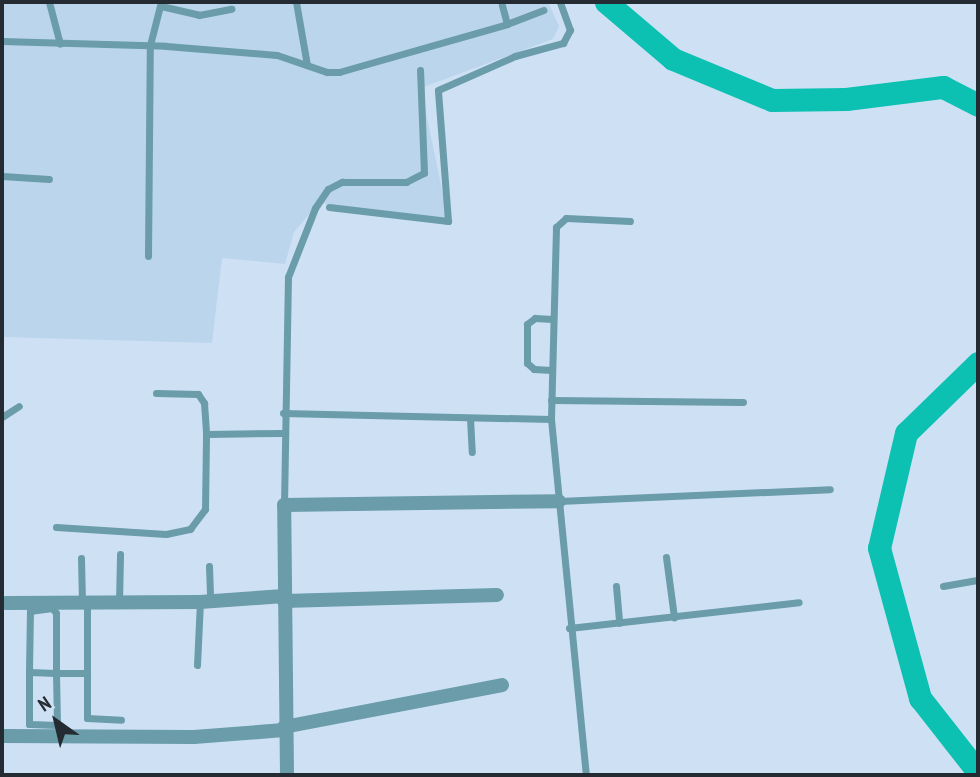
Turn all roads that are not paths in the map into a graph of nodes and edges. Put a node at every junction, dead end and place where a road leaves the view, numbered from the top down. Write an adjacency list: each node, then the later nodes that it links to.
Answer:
1 (49, 2): 10 (lane)
2 (296, 2): 12 (lane)
3 (560, 2): 16 (lane)
4 (161, 4): 6 (lane); 11 (lane)
5 (502, 5): 8 (lane)
6 (231, 9)
7 (543, 10): 8 (lane)
8 (507, 24): 12 (lane)
9 (2, 41): 10 (lane)
10 (60, 44): 11 (lane)
11 (150, 46): 12 (lane); 18 (lane)
12 (307, 65)
13 (420, 70): 25 (lane)
14 (2, 176): 15 (lane)
15 (49, 179)
16 (329, 207)
17 (630, 221): 19 (lane)
18 (148, 256)
19 (552, 319): 20 (lane); 20 (lane)
20 (551, 370): 22 (lane)
21 (156, 393): 30 (lane)
22 (551, 400): 23 (lane); 28 (lane)
23 (743, 402)
24 (19, 406): 26 (lane)
25 (283, 414): 27 (lane); 29 (lane)
26 (2, 417)
27 (470, 418): 28 (lane); 31 (lane)
28 (551, 419): 33 (lane)
29 (282, 433): 30 (lane); 34 (lane)
30 (206, 434): 35 (lane)
31 (472, 452)
32 (830, 489): 33 (lane)
33 (559, 501): 34 (street); 52 (lane)
34 (284, 505): 44 (street)
35 (56, 527)
36 (120, 554): 49 (lane)
37 (666, 557): 50 (lane)
38 (81, 558): 48 (lane)
39 (209, 566): 45 (lane)
40 (978, 580): 42 (lane)
41 (616, 586): 51 (lane)
42 (943, 586)
43 (498, 596): 44 (street)
44 (284, 598): 45 (street); 59 (street)
45 (205, 602): 49 (street); 53 (lane)
46 (799, 602): 50 (lane)
47 (6, 603): 48 (street)
48 (84, 603): 49 (street); 56 (lane)
49 (120, 603)
50 (674, 617): 51 (lane)
51 (619, 623): 52 (lane)
52 (569, 628): 62 (lane)
53 (197, 665)
54 (29, 672): 55 (lane); 55 (lane); 55 (lane)
55 (56, 673): 56 (lane)
56 (87, 673): 58 (lane)
57 (502, 685): 59 (street)
58 (121, 720)
59 (284, 729): 60 (street); 61 (street)
60 (2, 736)
61 (287, 775)
62 (586, 775)

